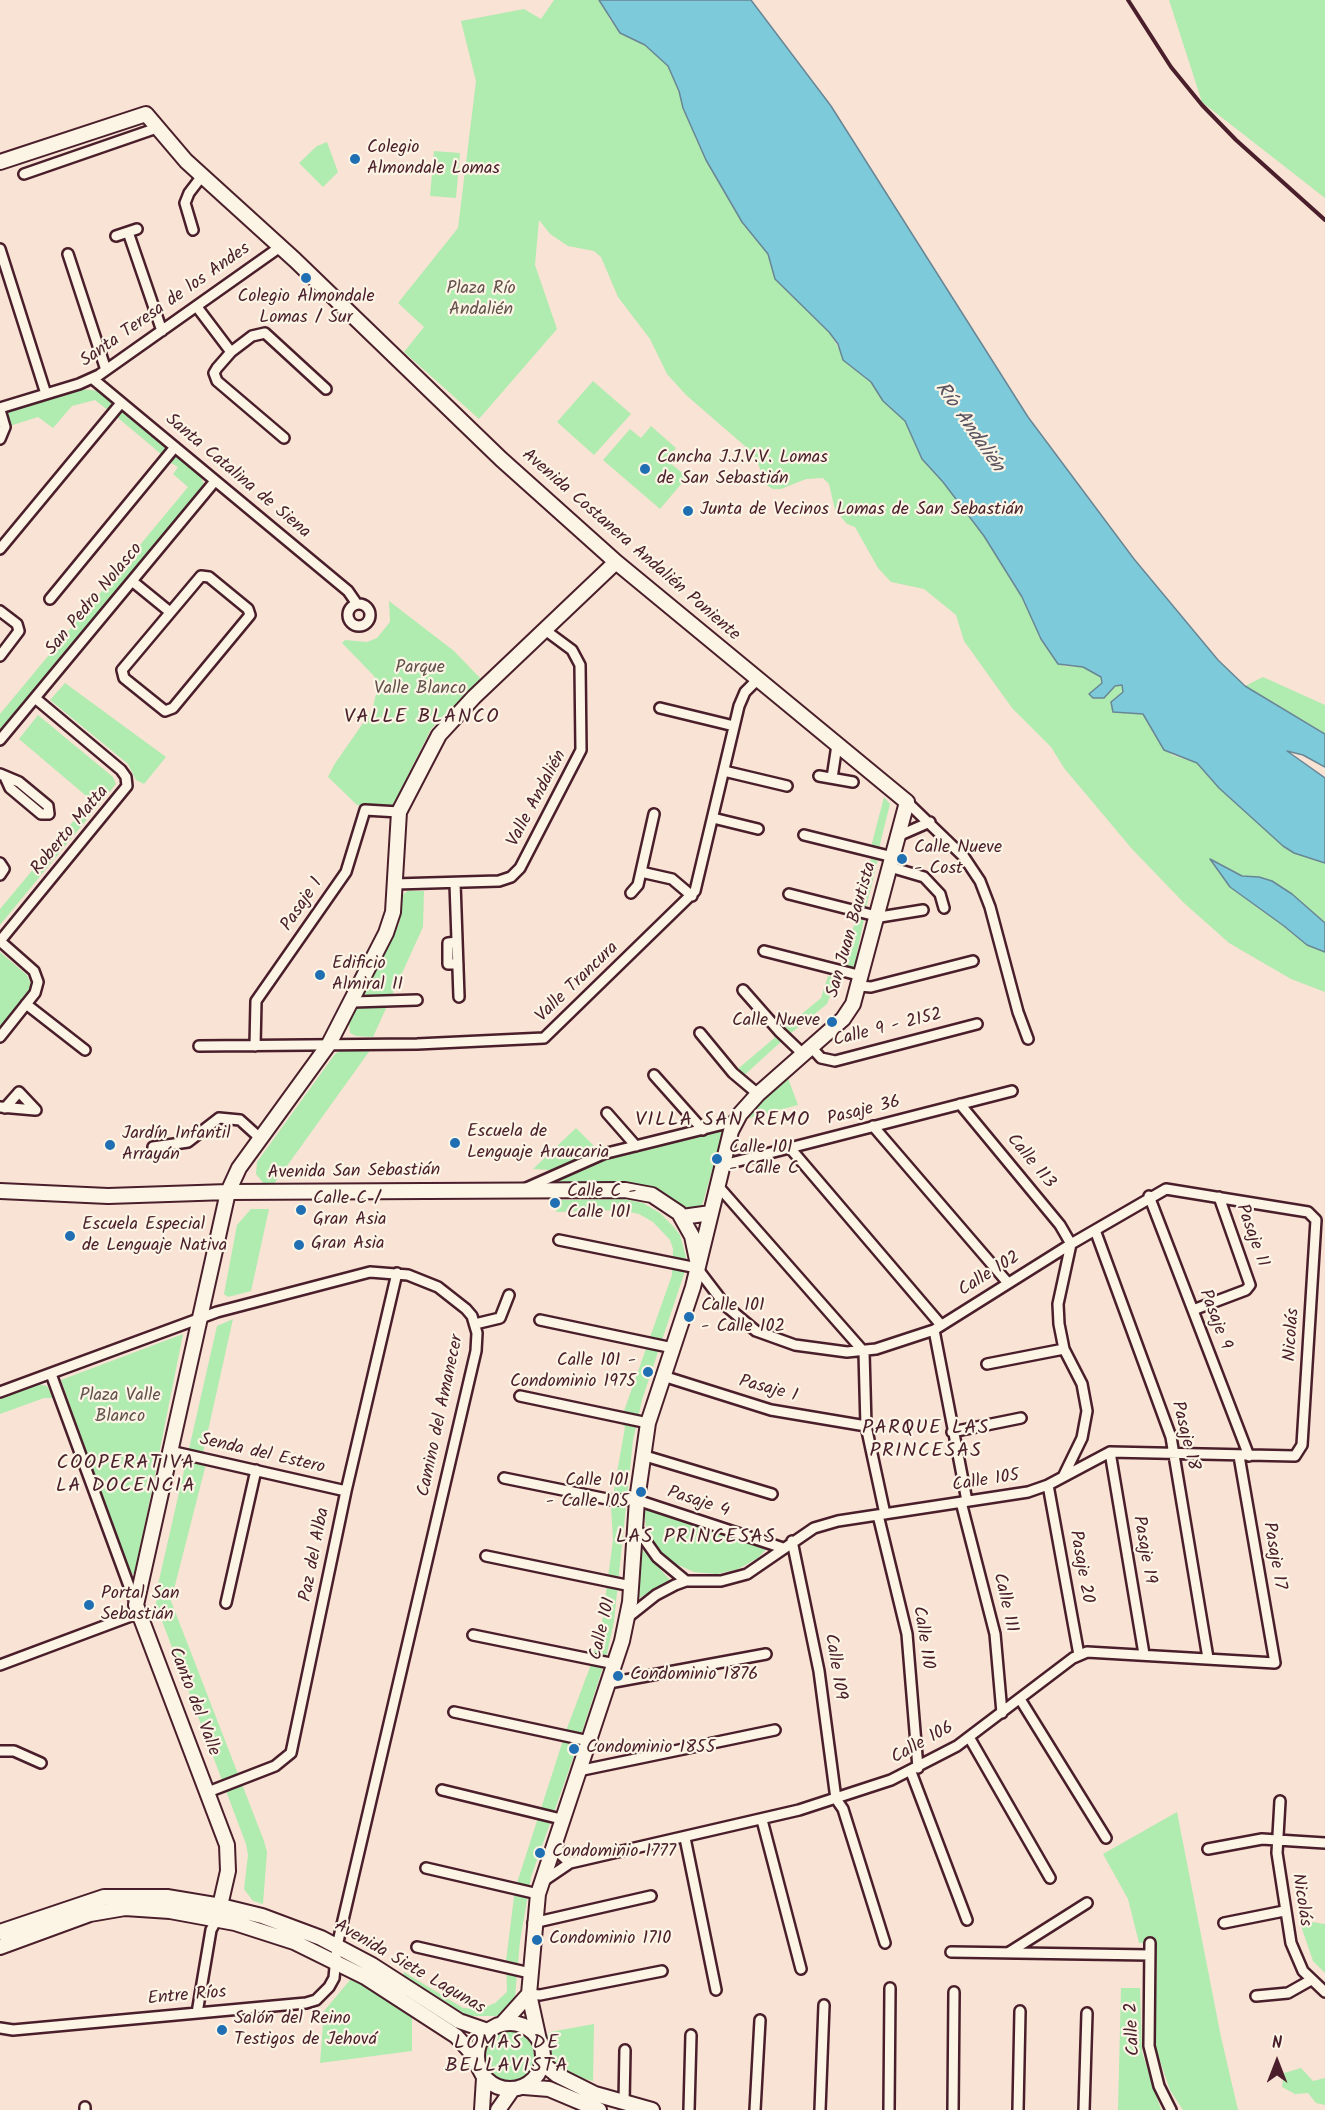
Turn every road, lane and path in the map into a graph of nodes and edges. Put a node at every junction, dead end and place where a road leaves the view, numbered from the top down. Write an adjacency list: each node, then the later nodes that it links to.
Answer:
1 (157, 128): 2 (street, Avenida Costanera Andalién Poniente); 3 (street); 4 (street, Avenida Costanera Andalién Poniente)
2 (0, 162)
3 (24, 174)
4 (202, 176): 5 (street); 7 (street, Avenida Costanera Andalién Poniente)
5 (193, 230)
6 (116, 236): 11 (street)
7 (280, 247): 10 (street, Santa Teresa de los Andes); 24 (street, Avenida Costanera Andalién Poniente)
8 (0, 249): 16 (street)
9 (68, 254): 13 (street)
10 (197, 306): 11 (street, Santa Teresa de los Andes); 12 (street)
11 (162, 331): 13 (street, Santa Teresa de los Andes)
12 (231, 352): 15 (street); 19 (street)
13 (106, 370): 14 (street, Santa Teresa de los Andes)
14 (93, 378): 16 (street, Santa Teresa de los Andes); 17 (street, Santa Catalina de Siena)
15 (326, 389)
16 (46, 394): 18 (street, Santa Teresa de los Andes)
17 (121, 403): 21 (street, Santa Catalina de Siena); 23 (street)
18 (0, 409): 20 (street)
19 (284, 438)
20 (0, 439)
21 (175, 447): 22 (street, Santa Catalina de Siena); 26 (street)
22 (215, 481): 25 (street, San Pedro Nolasco); 27 (street, Santa Catalina de Siena)
23 (0, 549)
24 (616, 562): 30 (street); 32 (street, Avenida Costanera Andalién Poniente)
25 (132, 581): 29 (street); 33 (street, San Pedro Nolasco)
26 (50, 599)
27 (357, 604)
28 (0, 611): 31 (street)
29 (170, 612): 29 (street)
30 (545, 630): 45 (street); 56 (street, Valle Andalién)
31 (0, 657)
32 (758, 679): 35 (street, Valle Trancura); 37 (street, Avenida Costanera Andalién Poniente)
33 (34, 698): 36 (street, San Pedro Nolasco); 64 (street, Roberto Matta)
34 (660, 708): 35 (street)
35 (734, 726): 38 (street, Valle Trancura)
36 (0, 740)
37 (837, 745): 41 (street); 44 (street, Avenida Costanera Andalién Poniente)
38 (724, 771): 43 (street); 47 (street, Valle Trancura)
39 (2, 775): 39 (street)
40 (819, 776): 41 (street)
41 (832, 778): 42 (street)
42 (853, 782)
43 (787, 786)
44 (907, 802): 48 (street, Avenida Costanera Andalién Poniente); 51 (street, San Juan Bautista)
45 (399, 812): 57 (street); 79 (street, Pasaje 1)
46 (654, 814): 54 (street)
47 (713, 818): 49 (street); 60 (street, Valle Trancura)
48 (930, 822): 51 (street); 76 (street, Avenida Costanera Andalién Poniente)
49 (758, 829)
50 (804, 834): 52 (street)
51 (898, 836): 52 (street, San Juan Bautista)
52 (892, 862): 61 (street); 63 (street, San Juan Bautista)
53 (0, 864): 55 (street)
54 (641, 872): 58 (street); 60 (street)
55 (0, 874)
56 (455, 883): 57 (street, Valle Andalién); 69 (street)
57 (395, 884): 71 (street)
58 (631, 893)
59 (789, 894): 63 (street)
60 (692, 896): 77 (street, Valle Trancura)
61 (945, 908)
62 (923, 910): 63 (street)
63 (877, 917): 67 (street, San Juan Bautista)
64 (0, 941): 72 (street)
65 (764, 951): 67 (street)
66 (973, 961): 67 (street)
67 (860, 981): 81 (street, San Juan Bautista)
68 (743, 990): 81 (street, Calle 9 - 2152)
69 (459, 997)
70 (417, 1000): 71 (street)
71 (353, 1002): 77 (street)
72 (26, 1004): 75 (street); 80 (street)
73 (977, 1024): 81 (street, Calle 9 - 2152)
74 (700, 1033): 84 (street)
75 (0, 1037)
76 (1028, 1039)
77 (329, 1044): 79 (street, Valle Trancura); 90 (street)
78 (199, 1046): 79 (street, Valle Trancura)
79 (255, 1046)
80 (85, 1050)
81 (807, 1050): 84 (street, San Juan Bautista)
82 (654, 1075): 89 (street)
83 (1012, 1091): 85 (street, Pasaje 36)
84 (758, 1094): 87 (street, San Juan Bautista)
85 (960, 1104): 88 (street, Pasaje 36); 106 (street, Calle 113)
86 (607, 1113): 91 (street)
87 (736, 1121): 89 (street); 94 (street, San Juan Bautista)
88 (873, 1126): 93 (street, Pasaje 36); 109 (street)
89 (703, 1130): 91 (street)
90 (261, 1139): 92 (street); 98 (street)
91 (636, 1146): 96 (street)
92 (153, 1147)
93 (790, 1148): 94 (street, Pasaje 36); 115 (street)
94 (723, 1165): 95 (street, San Juan Bautista)
95 (718, 1186): 101 (street, San Juan Bautista); 118 (street)
96 (524, 1189): 98 (street, Avenida San Sebastián); 103 (street, Avenida San Sebastián)
97 (0, 1191): 98 (street, Avenida San Sebastián)
98 (228, 1192): 112 (street)
99 (1149, 1196): 100 (street, Calle 102); 104 (street, Calle 102); 111 (street, Pasaje 9)
100 (1219, 1197): 102 (street, Calle 102); 111 (street, Pasaje 11)
101 (711, 1213): 103 (street); 107 (street, San Juan Bautista)
102 (1314, 1216): 131 (street, Nicolás)
103 (682, 1217): 107 (street, Avenida San Sebastián)
104 (1095, 1230): 106 (street, Calle 102); 130 (street, Pasaje 18)
105 (559, 1240): 107 (street)
106 (1071, 1244): 109 (street, Calle 102); 117 (street)
107 (697, 1268): 116 (street, Calle 101); 118 (street, Calle 102)
108 (398, 1273): 112 (street, Camino del Amanecer); 114 (street, Camino del Amanecer); 138 (street, Paz del Alba)
109 (1008, 1283): 115 (street, Calle 102)
110 (509, 1294): 114 (street)
111 (1193, 1310): 133 (street, Pasaje 9)
112 (200, 1318): 120 (street, Camino del Amanecer); 128 (street)
113 (540, 1320): 116 (street)
114 (475, 1324): 196 (street, Camino del Amanecer)
115 (937, 1328): 118 (street, Calle 102); 127 (street, Calle 111)
116 (673, 1348): 121 (street, Calle 101)
117 (1064, 1349): 119 (street); 136 (street)
118 (864, 1352): 126 (street, Calle 110)
119 (987, 1364)
120 (51, 1374): 122 (street, Camino del Amanecer); 150 (street)
121 (663, 1376): 125 (street, Calle 101); 126 (street, Pasaje 1)
122 (0, 1392)
123 (520, 1396): 125 (street)
124 (1020, 1418): 127 (street)
125 (648, 1423): 132 (street, Calle 101)
126 (866, 1426): 142 (street, Calle 110)
127 (952, 1432): 141 (street, Calle 111)
128 (170, 1451): 134 (street, Senda del Estero); 150 (street)
129 (1110, 1452): 130 (street, Calle 105); 136 (street, Calle 105); 154 (street, Pasaje 19)
130 (1174, 1453): 133 (street, Calle 105); 156 (street, Pasaje 18)
131 (1298, 1454): 133 (street, Calle 105)
132 (642, 1455): 139 (street); 140 (street, Calle 101)
133 (1244, 1456): 156 (street, Pasaje 17)
134 (256, 1470): 138 (street, Senda del Estero); 149 (street)
135 (504, 1478): 140 (street, Pasaje 4)
136 (1062, 1478): 137 (street, Calle 105)
137 (1048, 1485): 141 (street, Calle 105); 155 (street, Pasaje 20)
138 (346, 1491): 171 (street, Paz del Alba)
139 (772, 1494)
140 (637, 1500): 143 (street, Calle 101); 145 (street, Pasaje 4)
141 (964, 1502): 142 (street, Calle 105); 162 (street, Calle 111)
142 (881, 1515): 144 (street, Calle 105); 168 (street, Calle 110)
143 (635, 1526): 147 (street); 148 (street, Calle 101)
144 (792, 1541): 145 (street, Calle 105); 172 (street, Calle 109)
145 (783, 1548): 147 (street, Calle 105)
146 (486, 1556): 148 (street)
147 (686, 1581): 151 (street, Calle 105)
148 (631, 1586): 151 (street, Calle 101)
149 (226, 1603)
150 (138, 1609): 158 (street); 171 (street, Canto del Valle)
151 (627, 1618): 157 (street, Calle 101)
152 (473, 1635): 157 (street)
153 (766, 1654): 159 (street)
154 (1144, 1654): 155 (street); 156 (street)
155 (1079, 1655): 160 (street, Calle 106)
156 (1208, 1658)
157 (615, 1664): 159 (street, Calle 101)
158 (0, 1665)
159 (609, 1683): 165 (street, Calle 101)
160 (1020, 1699): 162 (street, Calle 106); 177 (street)
161 (454, 1712): 165 (street)
162 (1002, 1713): 164 (street, Calle 106)
163 (775, 1730): 169 (street)
164 (969, 1737): 168 (street, Calle 106); 184 (street)
165 (589, 1741): 169 (street, Calle 101)
166 (0, 1751): 167 (street)
167 (41, 1763)
168 (914, 1770): 172 (street, Calle 106); 190 (street, Calle 110)
169 (578, 1771): 174 (street, Calle 101)
170 (442, 1790): 174 (street)
171 (208, 1792): 189 (street, Canto del Valle)
172 (837, 1799): 175 (street, Calle 106); 194 (street, Calle 109)
173 (1280, 1801): 179 (street, Nicolás)
174 (561, 1819): 178 (street, Calle 101)
175 (762, 1820): 176 (street, Calle 106); 203 (street)
176 (685, 1838): 182 (street, Calle 106); 208 (street)
177 (1106, 1838)
178 (555, 1839): 182 (street); 185 (street, Calle 101)
179 (1277, 1841): 180 (street); 181 (street); 188 (street, Nicolás)
180 (1325, 1844)
181 (1208, 1848)
182 (570, 1863): 185 (street, Calle 106)
183 (426, 1868): 185 (street)
184 (1050, 1878)
185 (539, 1889): 191 (street, Calle 101)
186 (651, 1896): 191 (street)
187 (1087, 1903): 200 (street)
188 (1284, 1911): 192 (street); 206 (street, Nicolás)
189 (219, 1912): 193 (street, Avenida Siete Lagunas); 196 (street, Avenida Siete Lagunas); 197 (street, Avenida Siete Lagunas); 202 (street, Avenida Siete Lagunas); 215 (street, Canto del Valle)
190 (967, 1920)
191 (533, 1923): 205 (street, Calle 101)
192 (1224, 1923)
193 (0, 1932)
194 (885, 1943)
195 (1150, 1943): 201 (street, Calle 2)
196 (337, 1946): 202 (street, Entre Ríos); 220 (street, Avenida Siete Lagunas)
197 (0, 1947)
198 (417, 1947): 205 (street)
199 (951, 1952): 200 (street)
200 (1008, 1953): 201 (street)
201 (1150, 1955): 239 (street, Calle 2)
202 (337, 1962): 215 (street, Entre Ríos); 225 (street, Avenida Siete Lagunas)
203 (801, 1969)
204 (662, 1971): 211 (street)
205 (530, 1973): 211 (street, Calle 101)
206 (1311, 1980): 210 (street, Nicolás); 212 (street)
207 (890, 1988): 235 (street)
208 (716, 1990)
209 (954, 1992): 236 (street)
210 (1325, 1992)
211 (529, 1994): 218 (street); 222 (street, Calle 101)
212 (1256, 1996)
213 (824, 2004): 234 (street)
214 (1020, 2011): 237 (street)
215 (197, 2013): 219 (street, Entre Ríos)
216 (1087, 2013): 238 (street)
217 (760, 2020): 233 (street)
218 (502, 2024): 220 (street); 222 (street)
219 (0, 2028)
220 (488, 2031): 225 (street)
221 (692, 2035): 232 (street)
222 (539, 2040): 224 (street)
223 (625, 2050): 227 (street)
224 (543, 2063): 226 (street); 227 (street)
225 (481, 2072): 226 (street); 228 (street)
226 (518, 2088): 229 (street); 230 (street)
227 (624, 2103): 231 (street)
228 (482, 2110)
229 (498, 2110)
230 (599, 2110)
231 (652, 2110)
232 (689, 2110)
233 (755, 2110)
234 (820, 2110)
235 (889, 2110)
236 (953, 2110)
237 (1018, 2110)
238 (1084, 2110)
239 (1172, 2110)

